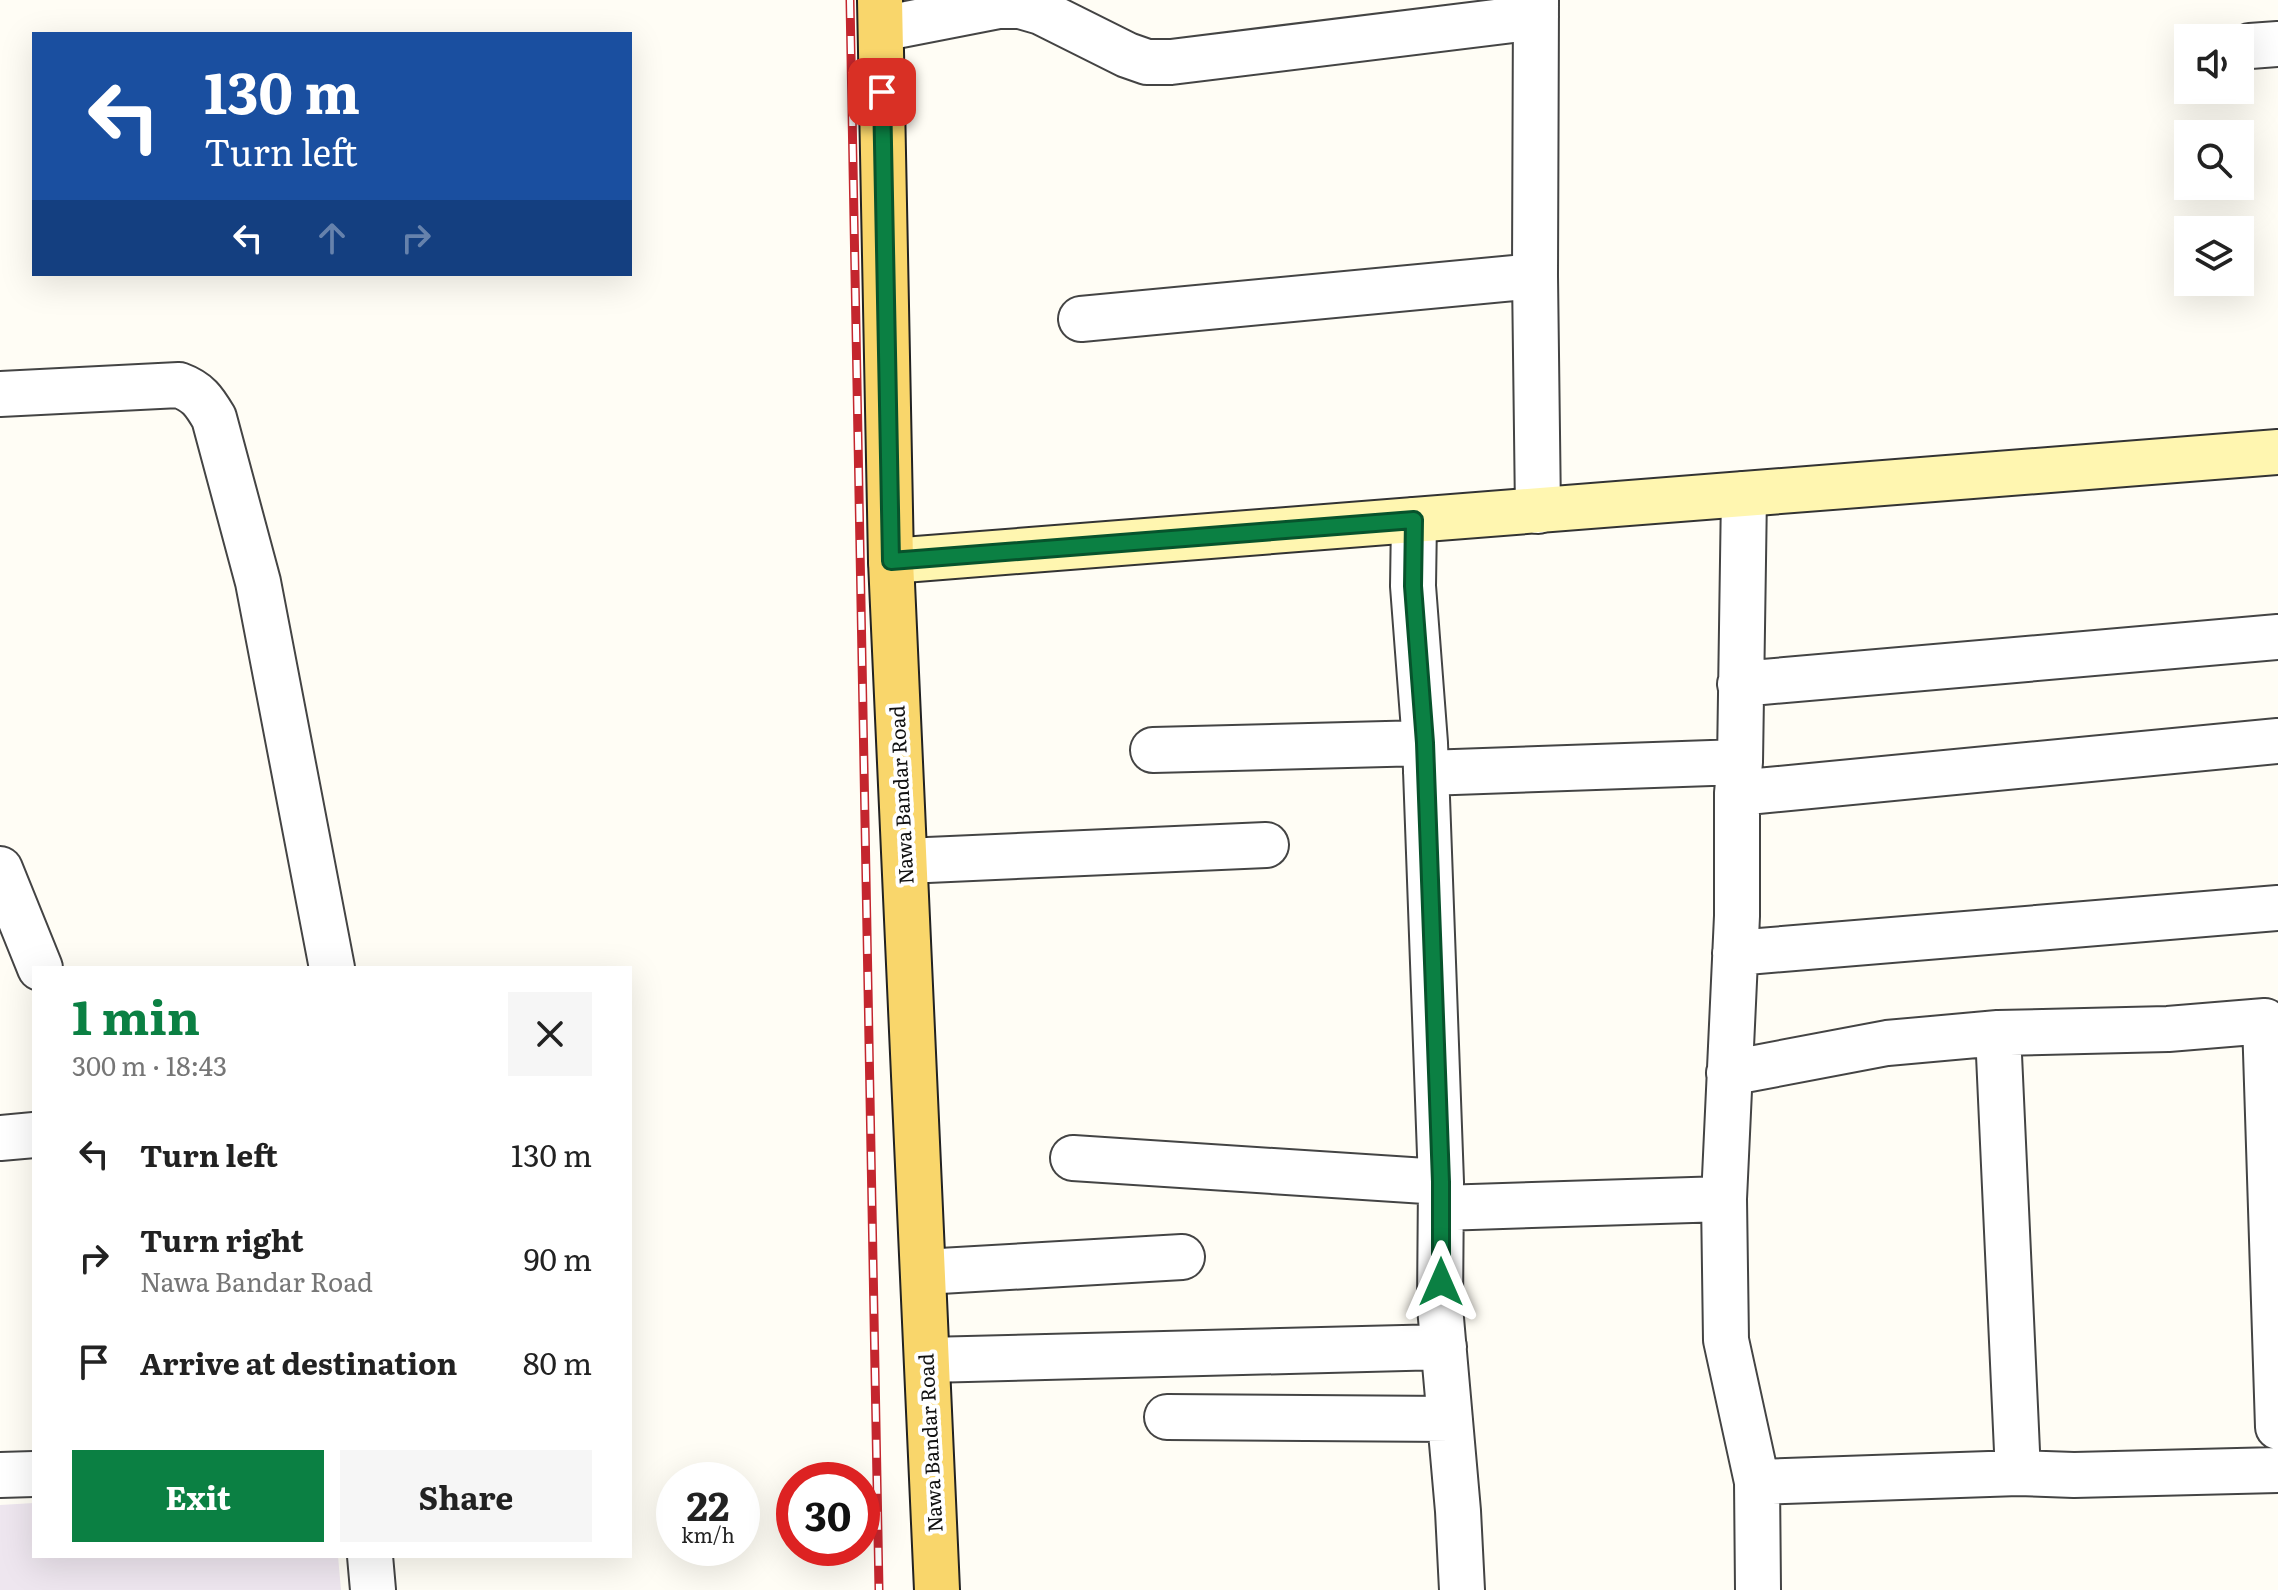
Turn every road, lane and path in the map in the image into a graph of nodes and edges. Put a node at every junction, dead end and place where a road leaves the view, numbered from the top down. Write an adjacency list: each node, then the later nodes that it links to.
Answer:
1 (1536, 8): 2 (street); 3 (street)
2 (881, 15): 10 (main road, Nawa Bandar Road)
3 (1535, 276): 4 (street); 8 (street)
4 (1081, 319)
5 (0, 394): 23 (street)
6 (2278, 452): 7 (main road)
7 (1744, 494): 8 (main road); 12 (street)
8 (1538, 511): 9 (main road)
9 (1414, 520): 10 (main road); 15 (street)
10 (891, 561): 18 (main road, Nawa Bandar Road)
11 (2278, 637): 12 (street)
12 (1740, 684): 16 (street)
13 (2278, 741): 16 (street)
14 (1153, 750): 15 (street)
15 (1426, 758): 16 (street); 30 (street)
16 (1738, 778): 21 (street)
17 (1266, 845): 18 (street)
18 (905, 861): 33 (main road, Nawa Bandar Road)
19 (0, 869): 22 (street)
20 (2278, 908): 21 (street)
21 (1735, 953): 26 (street)
22 (39, 966)
23 (332, 966)
24 (2271, 1020): 25 (street); 38 (street)
25 (1998, 1033): 26 (street); 40 (street)
26 (1729, 1073): 31 (street)
27 (32, 1135): 28 (street)
28 (0, 1138)
29 (1073, 1158): 30 (street)
30 (1441, 1195): 31 (street); 34 (street)
31 (1724, 1199): 43 (street)
32 (1182, 1257): 33 (street)
33 (923, 1272): 35 (main road, Nawa Bandar Road)
34 (1444, 1347): 35 (street); 37 (street)
35 (927, 1360): 46 (main road, Nawa Bandar Road)
36 (1167, 1417): 37 (street)
37 (1450, 1419): 47 (street)
38 (2278, 1427)
39 (2278, 1470): 40 (street)
40 (2018, 1473): 43 (street)
41 (32, 1474): 42 (street)
42 (0, 1475)
43 (1757, 1482): 48 (street)
44 (370, 1558): 45 (street)
45 (373, 1590)
46 (937, 1590)
47 (1462, 1590)
48 (1758, 1590)

